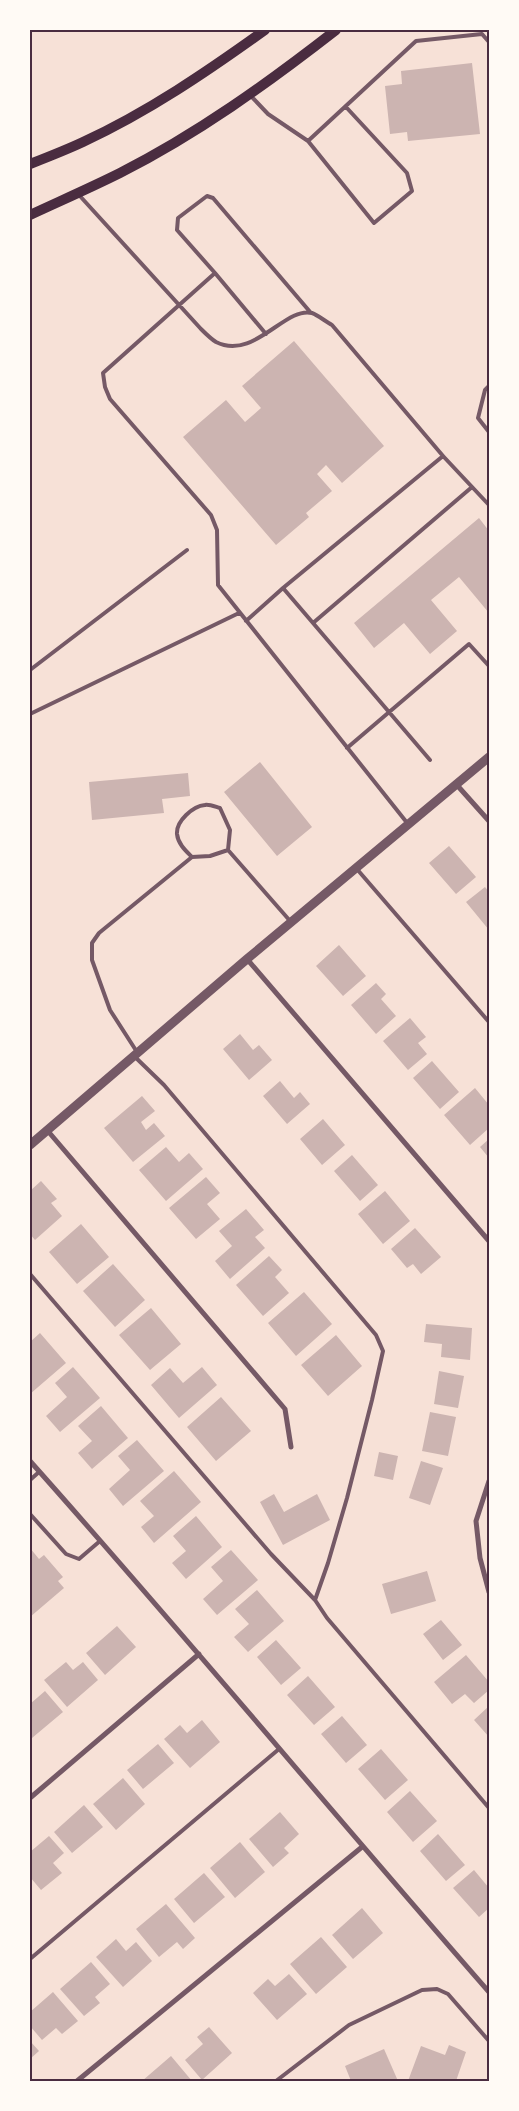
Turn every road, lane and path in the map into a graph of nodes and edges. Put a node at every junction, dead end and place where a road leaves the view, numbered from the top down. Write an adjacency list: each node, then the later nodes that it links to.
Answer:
1 (265, 30): 7 (main road)
2 (336, 30): 4 (main road)
3 (489, 42): 5 (lane)
4 (250, 94): 6 (lane); 8 (main road)
5 (346, 107): 6 (lane); 6 (lane)
6 (308, 142)
7 (30, 164)
8 (78, 193): 9 (main road); 11 (lane)
9 (30, 215)
10 (215, 273): 11 (lane); 12 (lane); 13 (lane)
11 (179, 304): 13 (lane); 21 (lane)
12 (312, 313): 13 (lane); 16 (lane)
13 (266, 334)
14 (489, 386): 15 (lane)
15 (489, 432)
16 (443, 456): 17 (lane); 20 (lane)
17 (472, 487): 18 (lane); 23 (lane)
18 (489, 505)
19 (187, 550): 25 (lane)
20 (283, 588): 22 (lane); 23 (lane)
21 (239, 613): 22 (lane); 27 (lane)
22 (246, 621): 28 (lane)
23 (313, 623): 26 (lane)
24 (489, 666): 26 (lane)
25 (30, 670)
26 (390, 713): 28 (lane); 30 (lane)
27 (30, 714)
28 (347, 748): 33 (lane)
29 (489, 757): 31 (street)
30 (430, 760)
31 (456, 784): 32 (street); 33 (street)
32 (489, 821)
33 (408, 824): 36 (street)
34 (228, 850): 35 (lane); 35 (lane); 37 (lane)
35 (192, 857): 40 (lane)
36 (356, 868): 37 (street); 39 (lane)
37 (291, 922): 38 (street)
38 (247, 960): 40 (street); 43 (street)
39 (489, 1022)
40 (136, 1054): 41 (street); 53 (lane)
41 (47, 1130): 42 (street); 45 (street)
42 (30, 1145)
43 (489, 1241)
44 (30, 1274): 53 (lane)
45 (291, 1447)
46 (30, 1461): 47 (street)
47 (40, 1472): 48 (lane); 51 (street)
48 (30, 1480)
49 (489, 1481): 52 (street)
50 (30, 1514): 51 (lane)
51 (100, 1541): 54 (street)
52 (489, 1592)
53 (314, 1600): 57 (lane)
54 (199, 1654): 55 (street); 56 (street)
55 (279, 1749): 58 (street); 59 (lane)
56 (30, 1798)
57 (489, 1808)
58 (362, 1847): 60 (street); 62 (street)
59 (30, 1959)
60 (489, 1992)
61 (489, 2041): 63 (lane)
62 (77, 2081)
63 (276, 2081)

